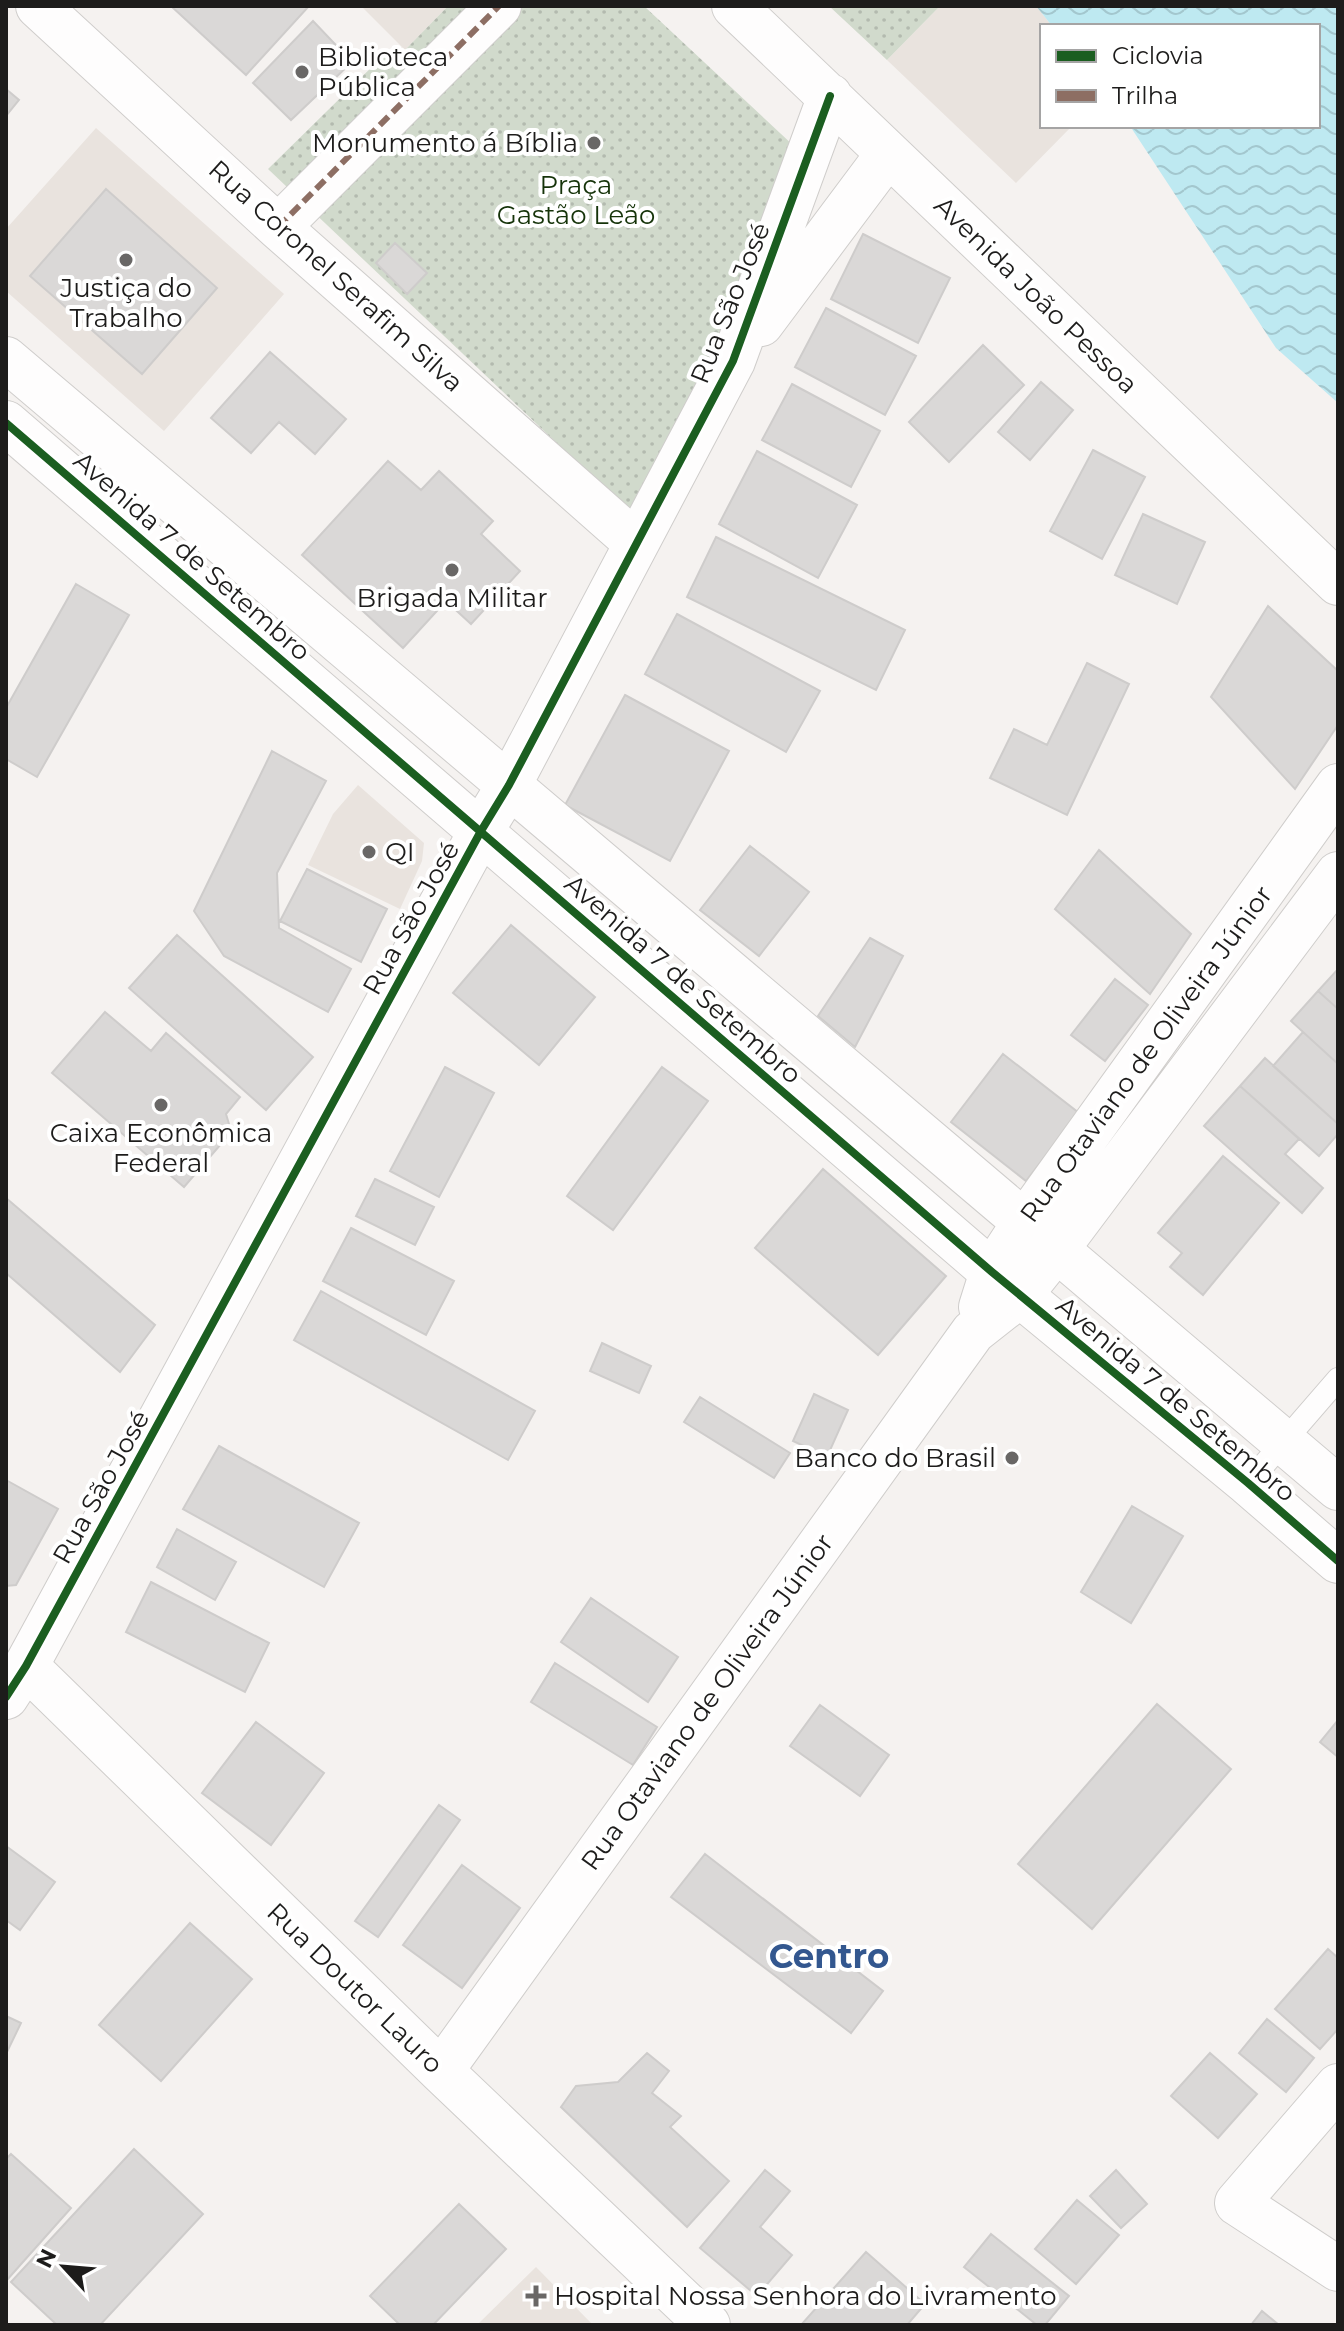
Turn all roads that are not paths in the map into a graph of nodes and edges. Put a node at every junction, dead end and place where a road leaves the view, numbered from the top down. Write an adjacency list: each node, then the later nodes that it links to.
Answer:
1 (38, 6): 6 (street, Rua Coronel Serafim Silva)
2 (499, 6): 6 (street)
3 (734, 6): 4 (street, Avenida João Pessoa)
4 (830, 96): 5 (street, Avenida João Pessoa); 8 (street, Rua São José)
5 (888, 154): 8 (street, Rua São José); 11 (street, Avenida João Pessoa)
6 (278, 227): 10 (street, Rua Coronel Serafim Silva)
7 (6, 359): 12 (street, Avenida 7 de Setembro)
8 (733, 361): 10 (street, Rua São José)
9 (6, 423): 14 (street, Avenida 7 de Setembro)
10 (636, 543): 12 (street, Rua São José)
11 (1338, 583)
12 (509, 785): 14 (street, Rua São José); 17 (street, Avenida 7 de Setembro)
13 (1338, 786): 15 (street, Rua Otaviano de Oliveira Júnior)
14 (481, 831): 20 (street, Avenida 7 de Setembro); 28 (street, Rua São José)
15 (1280, 867): 16 (street); 18 (street, Rua Otaviano de Oliveira Júnior)
16 (1328, 887): 19 (street, Rua Otaviano de Oliveira Júnior)
17 (793, 1027): 20 (street); 21 (street, Avenida 7 de Setembro)
18 (1162, 1031): 19 (street); 21 (street, Rua Otaviano de Oliveira Júnior)
19 (1199, 1059): 21 (street, Rua Otaviano de Oliveira Júnior)
20 (758, 1070): 22 (street, Avenida 7 de Setembro)
21 (1040, 1237): 22 (street, Rua Otaviano de Oliveira Júnior); 24 (street, Avenida 7 de Setembro)
22 (1006, 1283): 25 (street, Avenida 7 de Setembro); 29 (street, Rua Otaviano de Oliveira Júnior)
23 (1338, 1379): 24 (lane)
24 (1285, 1442): 25 (lane); 26 (street, Avenida 7 de Setembro)
25 (1248, 1483): 27 (street, Avenida 7 de Setembro)
26 (1338, 1488)
27 (1338, 1561)
28 (13, 1670): 29 (street, Rua Doutor Lauro)
29 (441, 2071): 32 (street, Rua Doutor Lauro)
30 (1338, 2086): 31 (street)
31 (1338, 2269)
32 (708, 2325)

